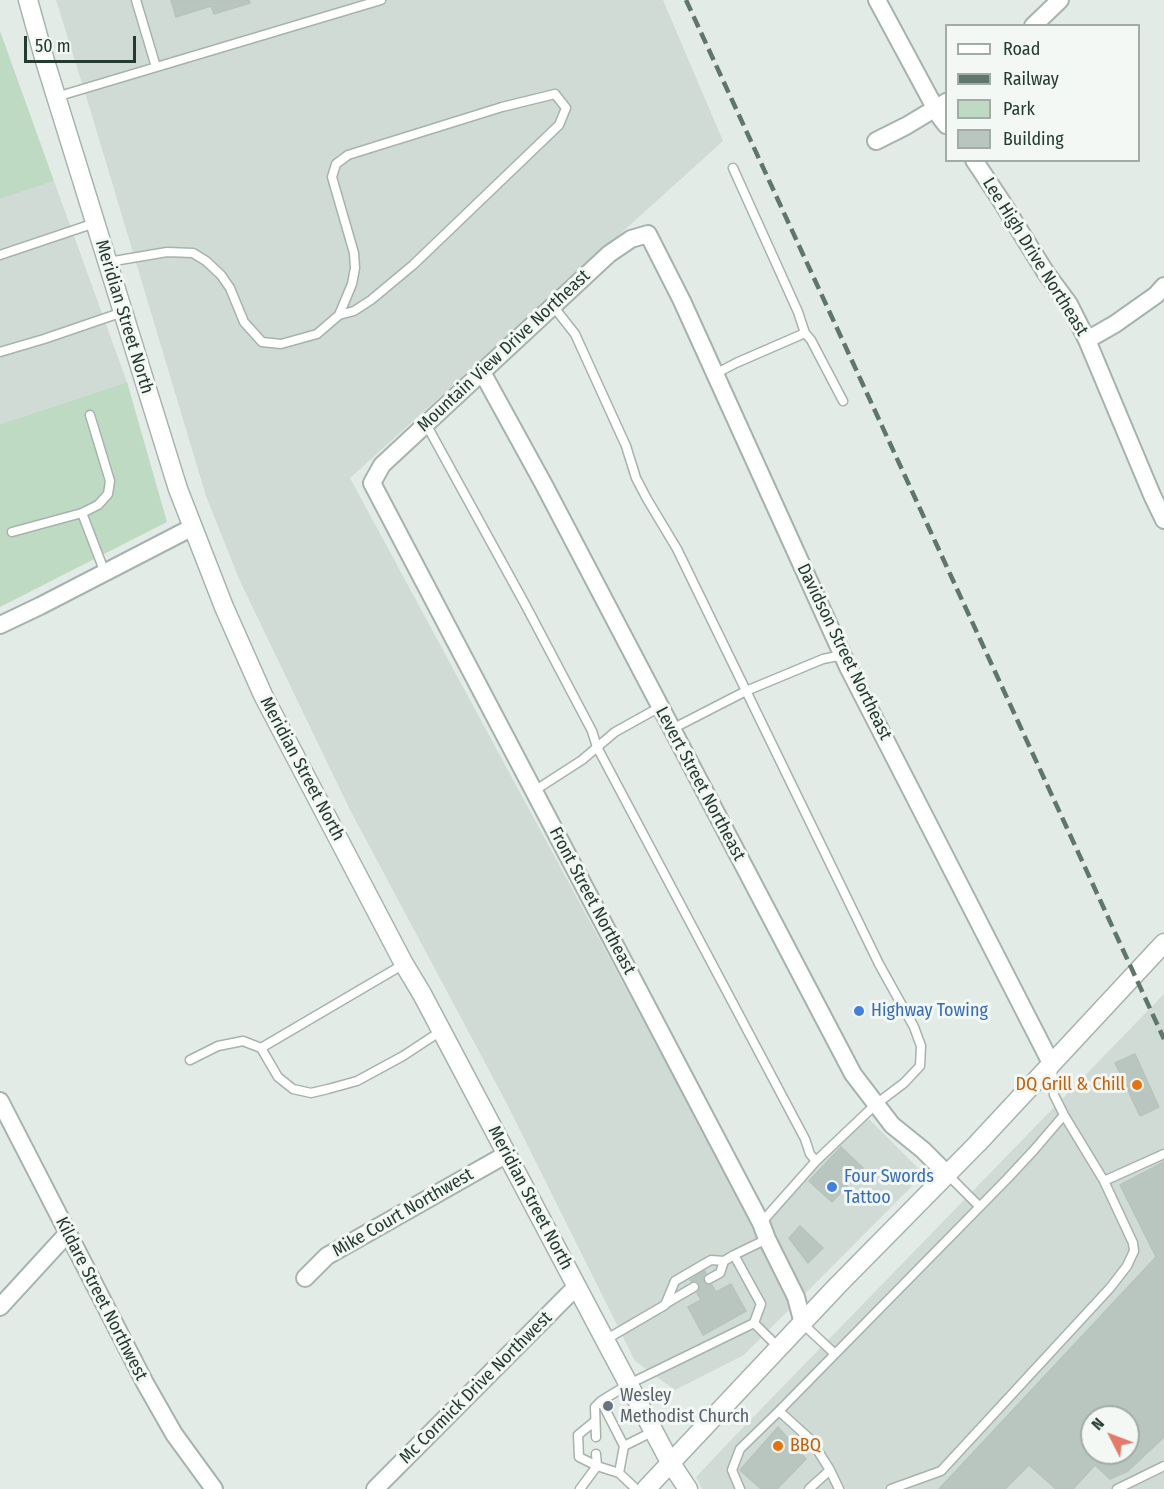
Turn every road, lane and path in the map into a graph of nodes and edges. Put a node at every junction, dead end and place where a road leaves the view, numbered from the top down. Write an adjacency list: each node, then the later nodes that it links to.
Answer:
1 (28, 0): 8 (street, Meridian Street North)
2 (136, 0): 7 (lane)
3 (381, 0): 7 (lane)
4 (877, 0): 9 (street)
5 (1060, 0): 6 (street)
6 (1036, 24)
7 (156, 67): 8 (lane)
8 (56, 97): 14 (street, Meridian Street North)
9 (941, 105): 10 (street); 11 (street)
10 (945, 121)
11 (876, 141)
12 (975, 162): 23 (street, Lee High Drive Northeast)
13 (733, 168): 22 (lane)
14 (95, 223): 16 (lane); 17 (street, Meridian Street North)
15 (648, 234): 19 (street, Mountain View Drive Northeast); 26 (street, Davidson Street Northeast)
16 (0, 255)
17 (107, 262): 20 (street, Meridian Street North); 21 (lane)
18 (1164, 286): 23 (street)
19 (553, 306): 25 (street, Mountain View Drive Northeast); 38 (lane)
20 (123, 312): 24 (lane); 33 (street, Meridian Street North)
21 (339, 315): 21 (lane)
22 (805, 333): 26 (lane); 27 (lane)
23 (1087, 340): 32 (street, Lee High Drive Northeast)
24 (0, 352)
25 (482, 372): 29 (street, Mountain View Drive Northeast); 39 (street, Levert Street Northeast)
26 (715, 374): 37 (street, Davidson Street Northeast)
27 (843, 401)
28 (90, 415): 31 (lane)
29 (426, 424): 30 (street, Mountain View Drive Northeast); 41 (lane)
30 (372, 483): 42 (street, Front Street Northeast)
31 (82, 513): 34 (lane); 35 (lane)
32 (1164, 520)
33 (193, 527): 35 (street); 44 (street, Meridian Street North)
34 (12, 532)
35 (105, 573): 36 (street)
36 (0, 625)
37 (843, 655): 38 (lane); 48 (street, Davidson Street Northeast)
38 (746, 691): 40 (lane); 50 (lane)
39 (660, 707): 40 (street, Levert Street Northeast); 41 (lane)
40 (672, 729): 50 (street, Levert Street Northeast)
41 (597, 747): 42 (lane); 54 (lane)
42 (534, 791): 58 (street, Front Street Northeast)
43 (1164, 945): 48 (street)
44 (404, 964): 45 (street, Meridian Street North); 46 (lane)
45 (441, 1031): 46 (lane); 52 (street, Meridian Street North)
46 (261, 1048): 47 (lane)
47 (189, 1060)
48 (1052, 1063): 51 (lane); 55 (street)
49 (0, 1101): 59 (street, Kildare Street Northwest)
50 (875, 1105): 54 (lane); 55 (street, Levert Street Northeast)
51 (1064, 1115): 56 (lane); 57 (lane)
52 (507, 1154): 63 (street, Mike Court Northwest); 65 (street, Meridian Street North)
53 (1164, 1154): 56 (lane)
54 (816, 1161): 58 (lane)
55 (947, 1174): 57 (lane); 70 (street)
56 (1104, 1181): 87 (lane)
57 (979, 1206): 73 (lane)
58 (761, 1223): 60 (street, Front Street Northeast)
59 (67, 1234): 68 (street); 88 (street, Kildare Street Northwest)
60 (767, 1239): 61 (lane); 70 (street, Front Street Northeast)
61 (735, 1255): 62 (lane); 69 (lane)
62 (724, 1261): 64 (lane); 67 (lane)
63 (305, 1278)
64 (709, 1279)
65 (577, 1286): 71 (street, Meridian Street North); 89 (street, Mc Cormick Drive Northwest)
66 (694, 1287): 67 (lane)
67 (665, 1305): 71 (lane)
68 (0, 1307)
69 (754, 1323): 72 (lane); 74 (lane)
70 (803, 1324): 72 (street); 73 (lane)
71 (605, 1340): 74 (street, Meridian Street North)
72 (779, 1348): 82 (street)
73 (835, 1354): 76 (lane)
74 (629, 1384): 75 (lane); 78 (street, Meridian Street North)
75 (601, 1401): 77 (lane); 80 (lane)
76 (779, 1411): 85 (lane); 94 (lane)
77 (596, 1420): 79 (lane); 83 (lane)
78 (654, 1431): 80 (lane); 82 (street, Meridian Street North)
79 (596, 1437)
80 (624, 1446): 86 (lane)
81 (596, 1454): 83 (lane)
82 (670, 1462): 92 (street); 93 (street, Meridian Street North)
83 (597, 1466): 86 (lane); 90 (lane)
84 (1164, 1466): 97 (lane)
85 (830, 1470): 95 (lane); 96 (lane)
86 (619, 1473): 91 (lane)
87 (896, 1488)
88 (214, 1489)
89 (375, 1489)
90 (580, 1489)
91 (636, 1489)
92 (646, 1489)
93 (688, 1489)
94 (740, 1489)
95 (809, 1489)
96 (839, 1489)
97 (1117, 1489)

